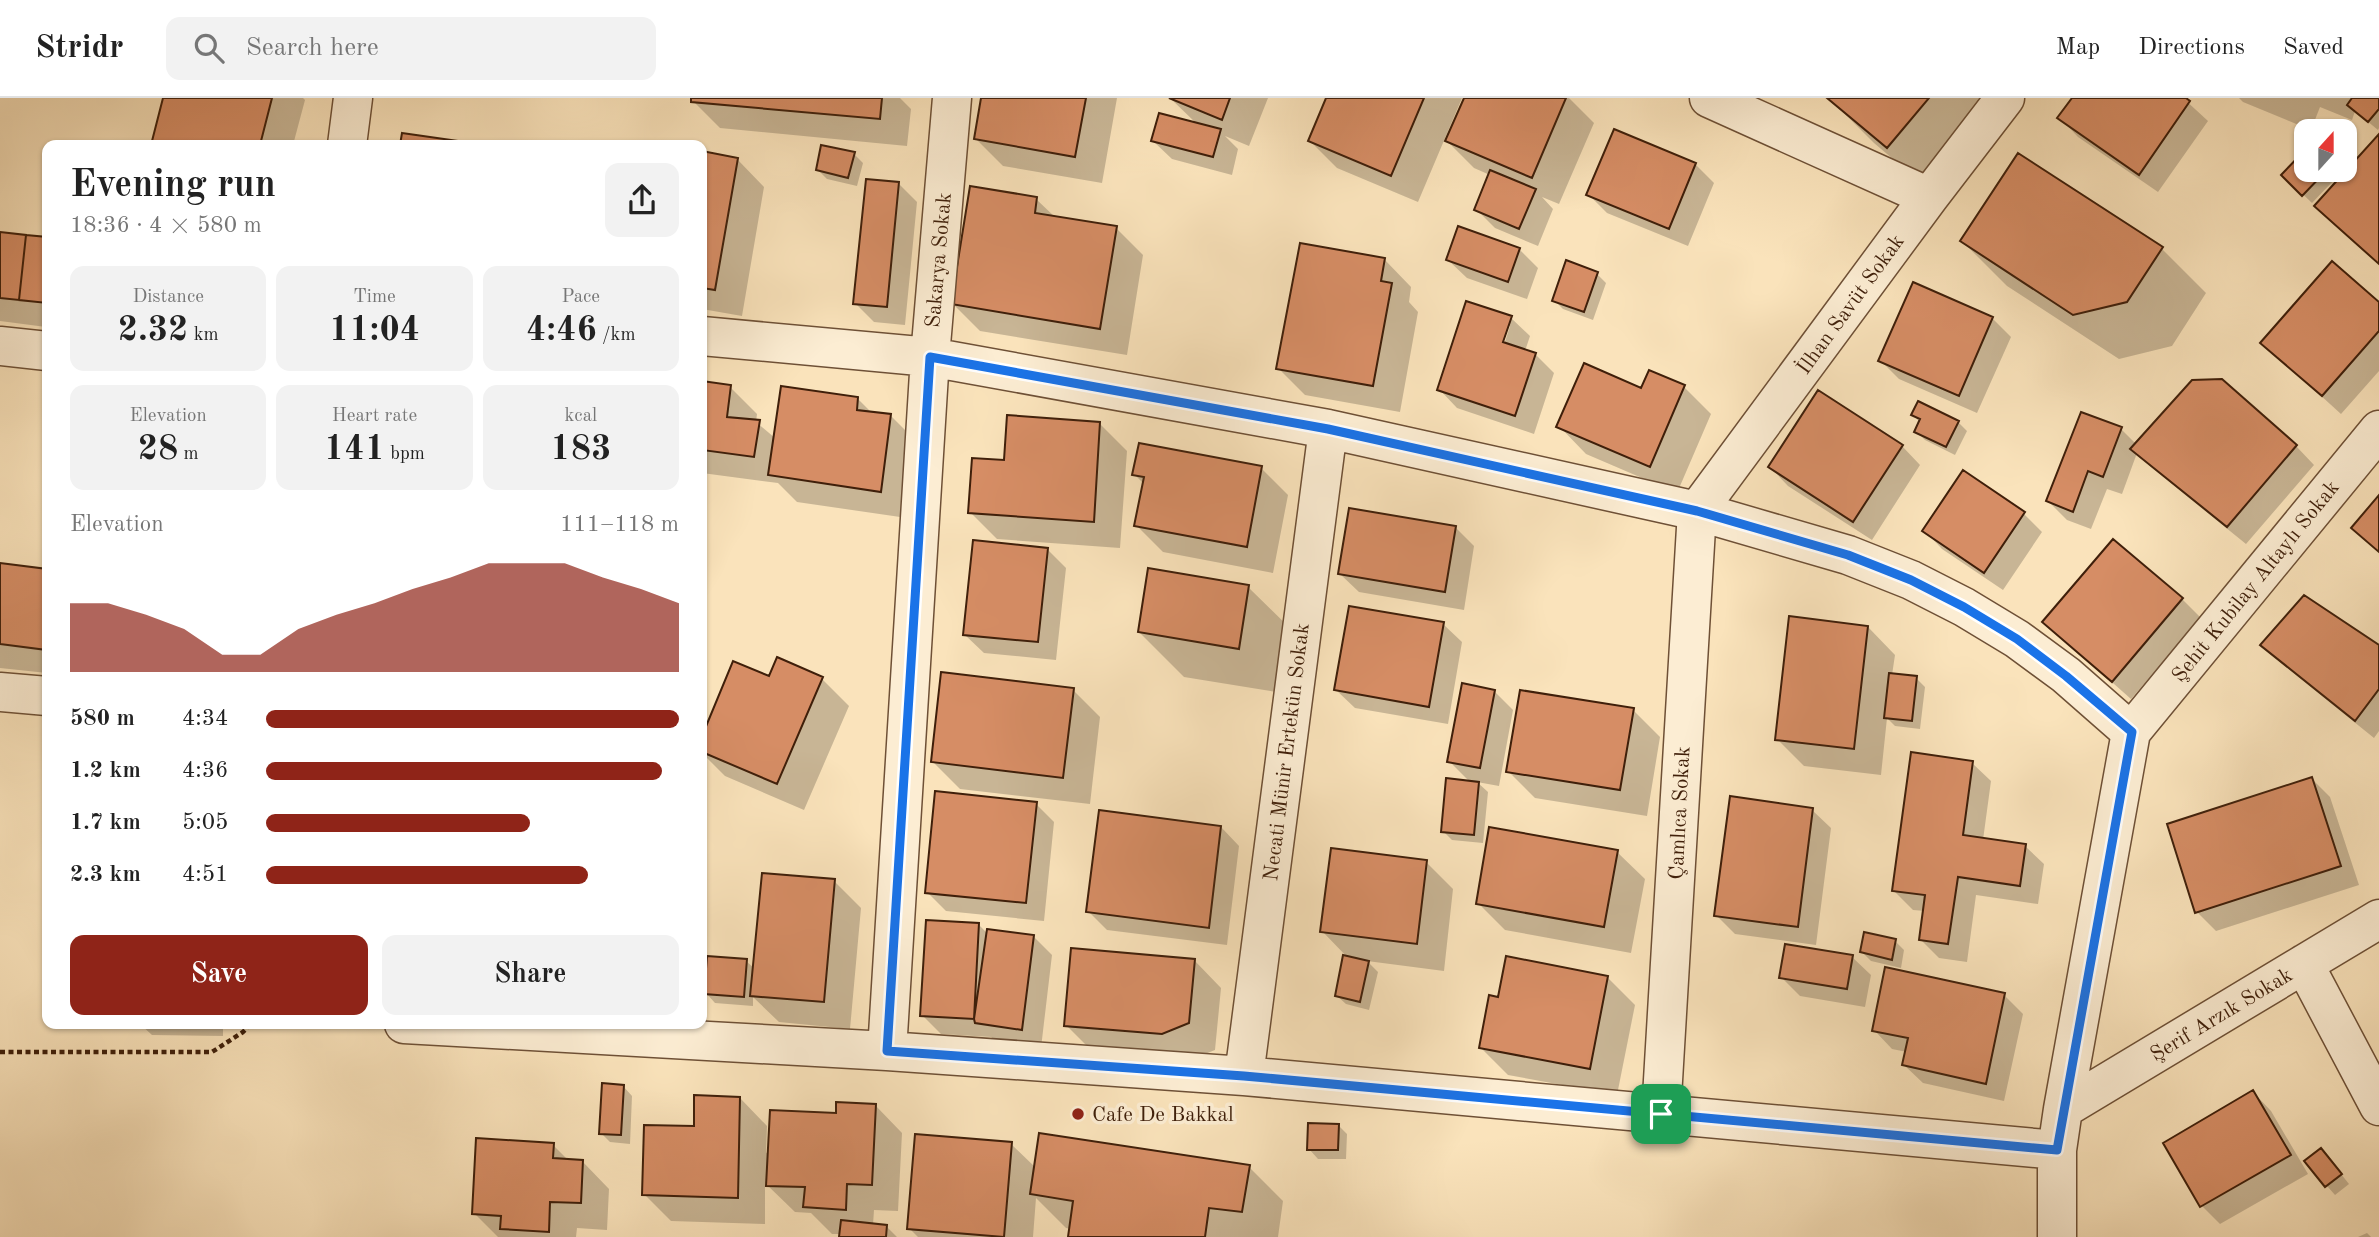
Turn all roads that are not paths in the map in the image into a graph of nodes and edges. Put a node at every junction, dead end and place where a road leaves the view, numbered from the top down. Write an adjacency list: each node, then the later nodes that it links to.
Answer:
1 (353, 98): 5 (street)
2 (952, 98): 10 (street, Sakarya Sokak)
3 (1709, 98): 6 (street)
4 (2005, 98): 6 (street, İlhan Savüt Sokak)
5 (348, 140)
6 (1929, 197): 13 (street, İlhan Savüt Sokak)
7 (707, 336): 10 (street)
8 (0, 346): 9 (street)
9 (42, 350)
10 (930, 357): 11 (street); 20 (street, Sakarya Sokak)
11 (1328, 429): 13 (street); 21 (street, Necati Münir Ertekün Sokak)
12 (2379, 429): 16 (street, Şehit Kubilay Altaylı Sokak)
13 (1697, 511): 16 (street); 24 (street, Çamlıca Sokak)
14 (0, 692): 15 (street)
15 (42, 696)
16 (2132, 732): 23 (street)
17 (2379, 919): 18 (street, Şerif Arzık Sokak)
18 (2304, 964): 22 (street); 23 (street, Şerif Arzık Sokak)
19 (483, 1029): 20 (street)
20 (887, 1051): 21 (street)
21 (1244, 1076): 24 (street)
22 (2379, 1106)
23 (2063, 1109): 25 (street)
24 (1661, 1114): 25 (street)
25 (2057, 1150): 26 (street)
26 (2057, 1237)

